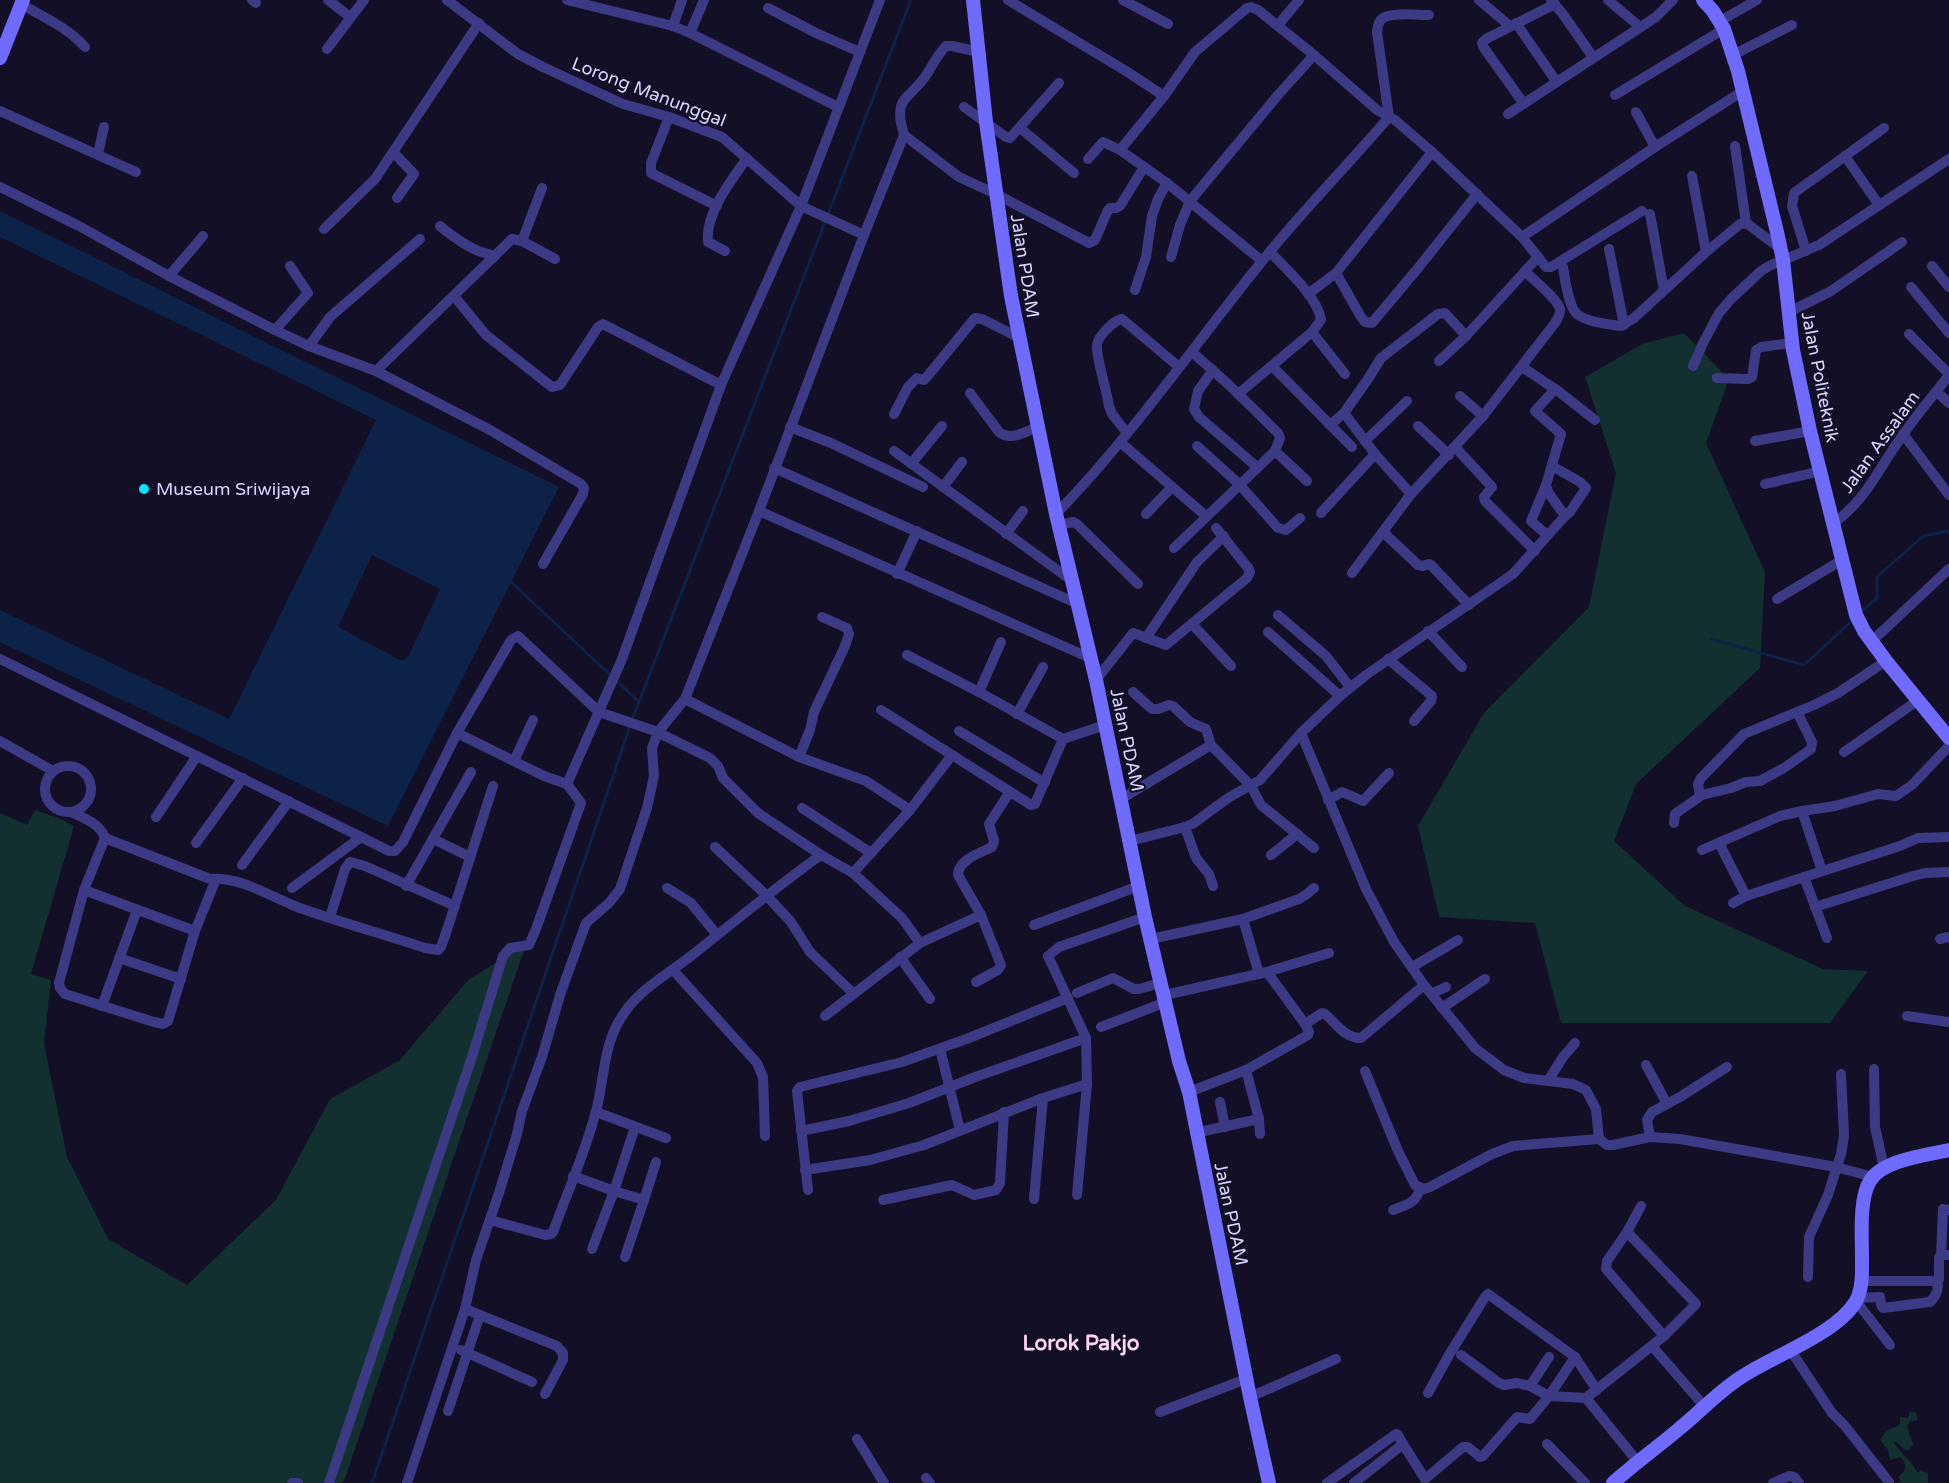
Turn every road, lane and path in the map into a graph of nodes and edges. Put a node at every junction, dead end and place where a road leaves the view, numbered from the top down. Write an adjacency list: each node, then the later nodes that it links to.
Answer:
1 (328, 0): 21 (street)
2 (364, 0): 21 (street)
3 (447, 0): 22 (street, Lorong Manunggal)
4 (567, 0): 27 (street)
5 (682, 0): 27 (street)
6 (704, 0): 30 (street)
7 (973, 0): 34 (street, Jalan PDAM)
8 (1008, 0): 43 (street)
9 (1123, 0): 23 (street)
10 (1299, 0): 28 (street)
11 (1479, 0): 24 (street)
12 (1608, 0): 29 (street)
13 (1673, 0): 29 (street)
14 (1703, 0): 25 (street, Jalan Politeknik)
15 (1757, 0): 25 (street)
16 (879, 1): 33 (street)
17 (22, 2): 31 (street); 38 (street)
18 (1553, 2): 24 (street); 37 (street)
19 (768, 8): 33 (street)
20 (1429, 15): 51 (street)
21 (350, 17): 32 (street)
22 (479, 23): 50 (street, Lorong Manunggal); 60 (street)
23 (1168, 24)
24 (1513, 25): 39 (street); 44 (street)
25 (1722, 25): 36 (street, Jalan Politeknik); 42 (street)
26 (1792, 25): 36 (street)
27 (672, 26): 30 (street)
28 (1278, 26): 35 (street); 43 (street)
29 (1640, 27): 37 (street)
30 (690, 33): 45 (street)
31 (85, 47)
32 (327, 48)
33 (860, 52): 45 (street)
34 (979, 52): 52 (street, Jalan PDAM); 56 (street)
35 (1314, 55): 51 (street); 77 (street)
36 (1734, 55): 41 (street, Jalan Politeknik)
37 (1593, 57): 39 (street)
38 (0, 58)
39 (1556, 81): 44 (street)
40 (1059, 83): 54 (street)
41 (1743, 91): 58 (street); 94 (street, Jalan Politeknik)
42 (1615, 94)
43 (1164, 96): 59 (street)
44 (1524, 104): 49 (street)
45 (838, 107): 80 (street)
46 (964, 107): 52 (street)
47 (0, 111): 62 (street)
48 (1636, 112): 58 (street)
49 (1508, 114)
50 (669, 117): 64 (street, Lorong Manunggal); 79 (street)
51 (1389, 117): 61 (street); 95 (street)
52 (986, 122): 54 (street); 74 (street, Jalan PDAM)
53 (104, 127): 62 (street)
54 (1020, 128): 69 (street)
55 (1884, 128): 63 (street)
56 (904, 135): 74 (street); 84 (street)
57 (1735, 146): 81 (street)
58 (1655, 147): 86 (street)
59 (1120, 150): 65 (street); 67 (street)
60 (393, 152): 76 (street); 83 (street)
61 (1432, 152): 75 (street); 104 (street)
62 (98, 154): 68 (street)
63 (1845, 156): 78 (street); 92 (street)
64 (747, 158): 79 (street); 80 (street, Lorong Manunggal)
65 (1088, 159)
66 (1949, 159): 78 (street)
67 (1144, 167): 71 (street); 74 (street)
68 (136, 172)
69 (1074, 173)
70 (1692, 176): 93 (street)
71 (1167, 183): 77 (street); 108 (street)
72 (0, 187): 105 (street)
73 (542, 188): 88 (street)
74 (996, 194): 119 (street, Jalan PDAM)
75 (1477, 194): 86 (street); 104 (street)
76 (397, 198)
77 (1190, 201): 95 (street); 97 (street)
78 (1879, 205): 92 (street)
79 (717, 206): 91 (street)
80 (801, 206): 84 (street, Lorong Manunggal); 133 (street)
81 (1746, 223): 93 (street); 94 (street)
82 (440, 226): 96 (street)
83 (324, 229)
84 (864, 235): 146 (street)
85 (203, 236): 105 (street)
86 (1522, 237): 98 (street)
87 (420, 239): 121 (street)
88 (522, 241): 96 (street); 99 (street)
89 (1902, 242): 112 (street)
90 (1609, 249): 113 (street)
91 (725, 250)
92 (1806, 251): 94 (street)
93 (1706, 252): 109 (street)
94 (1782, 254): 112 (street, Jalan Politeknik); 125 (street)
95 (1266, 256): 110 (street); 122 (street)
96 (494, 257): 111 (street)
97 (1171, 257)
98 (1538, 257): 103 (street); 109 (street)
99 (555, 260)
100 (1932, 266): 107 (street)
101 (290, 267): 114 (street)
102 (1563, 267): 113 (street)
103 (1525, 272): 118 (street); 127 (street)
104 (1336, 273): 110 (street)
105 (169, 276): 114 (street)
106 (1911, 287): 116 (street)
107 (1949, 287)
108 (1135, 290)
109 (1664, 290): 113 (street)
110 (1308, 294): 115 (street)
111 (454, 296): 129 (street); 133 (street)
112 (1789, 312): 120 (street, Jalan Politeknik)
113 (1624, 325)
114 (275, 330): 121 (street)
115 (1312, 333): 124 (street); 130 (street)
116 (1949, 333)
117 (1909, 334): 131 (street)
118 (1466, 336): 123 (street); 141 (street)
119 (1020, 338): 142 (street); 149 (street, Jalan PDAM)
120 (1792, 343): 132 (street); 150 (street, Jalan Politeknik)
121 (309, 346): 129 (street)
122 (1192, 352): 126 (street); 128 (street)
123 (1439, 361)
124 (1272, 366): 137 (street); 145 (street)
125 (1693, 366)
126 (1179, 367): 152 (street); 152 (street)
127 (1522, 367): 134 (street); 143 (street)
128 (1213, 370): 137 (street); 164 (street)
129 (376, 371): 192 (street)
130 (1345, 374)
131 (1949, 374): 135 (street, Jalan Assalam)
132 (1717, 378)
133 (721, 385): 226 (street)
134 (1555, 389): 144 (street); 163 (street)
135 (1937, 392): 140 (street); 151 (street, Jalan Assalam)
136 (970, 393): 149 (street)
137 (1238, 394): 158 (street)
138 (1460, 396): 143 (street)
139 (1407, 401): 153 (street)
140 (1949, 403)
141 (1344, 413): 145 (street); 153 (street)
142 (894, 414)
143 (1483, 416): 159 (street)
144 (1595, 420)
145 (1330, 425): 156 (street)
146 (790, 426): 165 (street); 171 (street)
147 (942, 426): 162 (street)
148 (1418, 426): 159 (street)
149 (1038, 427): 183 (street, Jalan PDAM)
150 (1810, 431): 154 (street); 166 (street, Jalan Politeknik)
151 (1903, 434): 175 (street); 184 (street, Jalan Assalam)
152 (1124, 438): 173 (street); 183 (street)
153 (1365, 441): 160 (street)
154 (1755, 441)
155 (1197, 446): 168 (street)
156 (1352, 447)
157 (894, 451): 162 (street)
158 (1275, 451): 164 (street); 167 (street)
159 (1452, 451): 174 (street); 190 (street)
160 (1375, 454): 174 (street); 178 (street)
161 (962, 462): 172 (street)
162 (911, 464): 172 (street)
163 (1552, 466): 170 (street); 181 (street)
164 (1257, 467): 168 (street)
165 (774, 468): 176 (street); 185 (street)
166 (1821, 471): 169 (street); 184 (street, Jalan Politeknik)
167 (1307, 481)
168 (1239, 484): 180 (street); 182 (street)
169 (1766, 484)
170 (1546, 485): 181 (street); 188 (street)
171 (922, 487)
172 (942, 487): 187 (street)
173 (1172, 487): 179 (street); 180 (street)
174 (1411, 494): 186 (street)
175 (1949, 495)
176 (759, 511): 194 (street); 222 (street)
177 (1023, 511): 187 (street)
178 (1321, 513)
179 (1146, 514)
180 (1206, 516): 189 (street)
181 (1565, 516): 188 (street)
182 (1300, 518)
183 (1057, 519): 196 (street, Jalan PDAM); 197 (street)
184 (1834, 523): 191 (street, Jalan Politeknik)
185 (917, 531): 194 (street); 199 (street)
186 (1383, 532): 195 (street); 200 (street)
187 (1006, 534): 196 (street)
188 (1547, 535): 190 (street)
189 (1174, 548)
190 (1535, 551): 200 (street)
191 (1842, 560): 198 (street); 208 (street, Jalan Politeknik)
192 (543, 564)
193 (1949, 569): 208 (street)
194 (897, 573): 210 (street)
195 (1352, 573)
196 (1071, 580): 199 (street, Jalan PDAM)
197 (1138, 584)
198 (1777, 599)
199 (1076, 603): 210 (street, Jalan PDAM)
200 (1469, 605): 204 (street)
201 (1278, 615): 218 (street)
202 (822, 617): 243 (street)
203 (1192, 624): 206 (street); 206 (street); 214 (street)
204 (1428, 631): 212 (street); 216 (street)
205 (1269, 632): 221 (street)
206 (1146, 638): 217 (street)
207 (1001, 642): 219 (street)
208 (1871, 642): 213 (street, Jalan Politeknik)
209 (907, 655): 219 (street)
210 (1090, 658): 217 (street, Jalan PDAM)
211 (0, 659): 242 (street)
212 (1388, 659): 218 (street); 229 (street)
213 (1886, 661): 223 (street, Jalan Politeknik); 225 (street)
214 (1232, 666)
215 (1043, 667): 227 (street)
216 (1462, 667)
217 (1096, 680): 230 (street, Jalan PDAM)
218 (1350, 687): 221 (street)
219 (979, 692): 227 (street)
220 (1133, 692): 238 (street)
221 (1340, 696): 234 (street)
222 (685, 699): 231 (street); 243 (street)
223 (1917, 701): 235 (street, Jalan Politeknik); 240 (street)
224 (881, 710): 241 (street)
225 (1797, 712): 254 (street); 254 (street)
226 (603, 713): 231 (street); 233 (street); 250 (street)
227 (1017, 714): 236 (street)
228 (532, 720): 244 (street)
229 (1414, 721)
230 (1105, 725): 236 (street); 255 (street, Jalan PDAM)
231 (657, 731): 277 (street); 378 (street)
232 (959, 731): 249 (street)
233 (457, 733): 244 (street); 266 (street)
234 (1302, 733): 252 (street); 256 (street)
235 (1949, 738)
236 (1063, 739): 249 (street)
237 (0, 741): 245 (street)
238 (1211, 745): 252 (street); 255 (street)
239 (1949, 746): 260 (street)
240 (1844, 752)
241 (952, 755): 253 (street); 259 (street)
242 (197, 756): 248 (street); 262 (street)
243 (799, 757): 259 (street)
244 (514, 761): 250 (street)
245 (53, 771): 261 (street); 261 (street)
246 (471, 772): 269 (street)
247 (1389, 773): 256 (street)
248 (243, 778): 257 (street); 271 (street)
249 (1045, 783): 253 (street)
250 (567, 784): 419 (street)
251 (493, 786): 279 (street)
252 (1251, 786): 264 (street); 265 (street)
253 (1009, 793): 299 (street)
254 (1700, 796): 263 (street)
255 (1121, 799): 270 (street, Jalan PDAM)
256 (1328, 800): 313 (street)
257 (289, 801): 266 (street); 280 (street)
258 (802, 808): 276 (street)
259 (910, 810): 276 (street)
260 (1802, 810): 272 (street); 281 (street)
261 (71, 812): 268 (street)
262 (156, 817)
263 (1674, 823)
264 (1185, 827): 270 (street); 288 (street)
265 (1297, 834): 274 (street); 278 (street)
266 (361, 837): 289 (street)
267 (1949, 837): 281 (street)
268 (105, 838): 285 (street); 292 (street)
269 (433, 839): 279 (street); 286 (street)
270 (1130, 841): 287 (street, Jalan PDAM)
271 (196, 843)
272 (1719, 843): 275 (street); 294 (street)
273 (715, 847): 293 (street)
274 (1314, 848)
275 (1702, 850)
276 (871, 853): 283 (street)
277 (821, 855): 283 (street); 293 (street)
278 (1271, 855)
279 (470, 857): 296 (street)
280 (242, 865)
281 (1822, 871): 284 (street)
282 (1949, 872): 297 (street)
283 (853, 873): 309 (street)
284 (1804, 877): 294 (street); 297 (street)
285 (216, 879): 300 (street); 304 (street)
286 (406, 886): 296 (street); 300 (street)
287 (1139, 886): 301 (street, Jalan PDAM); 303 (street)
288 (1213, 886)
289 (292, 888)
290 (667, 888): 305 (street)
291 (1314, 888): 302 (street)
292 (84, 890): 298 (street); 325 (street)
293 (766, 895): 305 (street); 321 (street)
294 (1746, 896): 295 (street)
295 (1733, 903)
296 (455, 906): 300 (street)
297 (1815, 908): 306 (street)
298 (136, 910): 304 (street); 312 (street)
299 (981, 915): 309 (street); 318 (street)
300 (330, 917)
301 (1145, 917): 307 (street, Jalan PDAM); 323 (street)
302 (1243, 919): 307 (street); 315 (street)
303 (1034, 925)
304 (195, 931): 316 (street)
305 (717, 935): 314 (street)
306 (1827, 938)
307 (1150, 939): 322 (street, Jalan PDAM)
308 (1458, 940): 313 (street)
309 (920, 943): 311 (street)
310 (1329, 953): 315 (street)
311 (900, 957): 321 (street); 324 (street)
312 (119, 958): 316 (street); 325 (street)
313 (1412, 968): 320 (street)
314 (673, 970): 348 (street); 357 (street)
315 (1263, 973): 322 (street); 330 (street)
316 (181, 979): 325 (street)
317 (1485, 979): 326 (street)
318 (976, 982)
319 (1446, 987): 320 (street)
320 (1427, 989): 326 (street); 330 (street)
321 (853, 993): 327 (street)
322 (1164, 993): 323 (street); 331 (street); 344 (street, Jalan PDAM)
323 (1072, 995): 332 (street); 334 (street)
324 (930, 999)
325 (102, 1006)
326 (1442, 1008): 341 (street)
327 (825, 1016)
328 (1907, 1016): 329 (street)
329 (1949, 1022)
330 (1305, 1024): 338 (street)
331 (1101, 1027)
332 (1086, 1038): 342 (street); 343 (street)
333 (1575, 1043): 341 (street)
334 (940, 1049): 343 (street); 353 (street)
335 (1646, 1065): 347 (street)
336 (1727, 1067): 347 (street)
337 (1874, 1069): 364 (street)
338 (1245, 1070): 344 (street); 350 (street)
339 (1365, 1071): 368 (street)
340 (1841, 1074): 363 (street)
341 (1548, 1081): 360 (street)
342 (1087, 1084): 345 (street); 371 (street)
343 (950, 1087): 352 (street); 353 (street)
344 (1189, 1092): 354 (street, Jalan PDAM)
345 (1043, 1098): 349 (street); 372 (street)
346 (1220, 1102): 351 (street)
347 (1667, 1104): 358 (street)
348 (596, 1112): 359 (street); 366 (street)
349 (1004, 1112): 352 (street); 374 (street)
350 (1259, 1119): 351 (street); 356 (street)
351 (1225, 1127): 354 (street)
352 (960, 1130): 365 (street)
353 (801, 1131): 365 (street)
354 (1196, 1132): 399 (street, Jalan PDAM)
355 (633, 1133): 370 (street)
356 (1260, 1134)
357 (765, 1136)
358 (1650, 1137): 360 (street); 363 (street)
359 (666, 1138)
360 (1599, 1139): 368 (street)
361 (1949, 1150): 364 (street)
362 (656, 1162): 373 (street)
363 (1836, 1167): 367 (street); 383 (street)
364 (1884, 1168): 367 (street)
365 (805, 1170): 369 (street)
366 (573, 1176): 370 (street); 378 (street)
367 (1873, 1177): 384 (street)
368 (1420, 1188): 376 (street)
369 (808, 1190)
370 (614, 1191): 373 (street); 380 (street)
371 (1077, 1195)
372 (1035, 1199)
373 (644, 1200): 382 (street)
374 (883, 1200)
375 (1641, 1206): 379 (street)
376 (1393, 1210)
377 (1949, 1210): 381 (street)
378 (489, 1224): 387 (street)
379 (1626, 1232): 389 (street); 389 (street)
380 (592, 1249)
381 (1945, 1255): 385 (street)
382 (625, 1257)
383 (1808, 1277)
384 (1862, 1281): 385 (street); 386 (street)
385 (1938, 1281): 386 (street)
386 (1856, 1299): 391 (street); 393 (street)
387 (465, 1309): 388 (street); 390 (street)
388 (480, 1315): 394 (street); 404 (street)
389 (1664, 1336): 392 (street)
390 (453, 1345): 394 (street); 420 (street)
391 (1890, 1345)
392 (1652, 1346): 402 (street); 408 (street)
393 (1791, 1351): 408 (street); 416 (street)
394 (466, 1353): 400 (street); 409 (street)
395 (1461, 1356): 401 (street)
396 (1575, 1357): 402 (street); 403 (street); 405 (street)
397 (1549, 1358): 401 (street)
398 (1336, 1359): 406 (street)
399 (1246, 1379): 406 (street, Jalan PDAM); 410 (street)
400 (532, 1382)
401 (1530, 1386): 405 (street)
402 (1598, 1390): 407 (street)
403 (1428, 1393)
404 (545, 1394)
405 (1549, 1396): 407 (street); 415 (street)
406 (1250, 1397): 422 (street, Jalan PDAM)
407 (1586, 1398): 414 (street)
408 (1705, 1407): 414 (street)
409 (448, 1411)
410 (1160, 1412)
411 (857, 1439): 421 (street)
412 (1402, 1444): 415 (street); 423 (street); 424 (street)
413 (1547, 1444): 425 (street)
414 (1637, 1461): 426 (street)
415 (1422, 1481)
416 (1889, 1482)
417 (292, 1483): 418 (street)
418 (298, 1483)
419 (329, 1483)
420 (407, 1483)
421 (884, 1483)
422 (1269, 1483)
423 (1327, 1483)
424 (1354, 1483)
425 (1585, 1483)
426 (1613, 1483)
427 (1773, 1483): 428 (street)
428 (1799, 1483)

